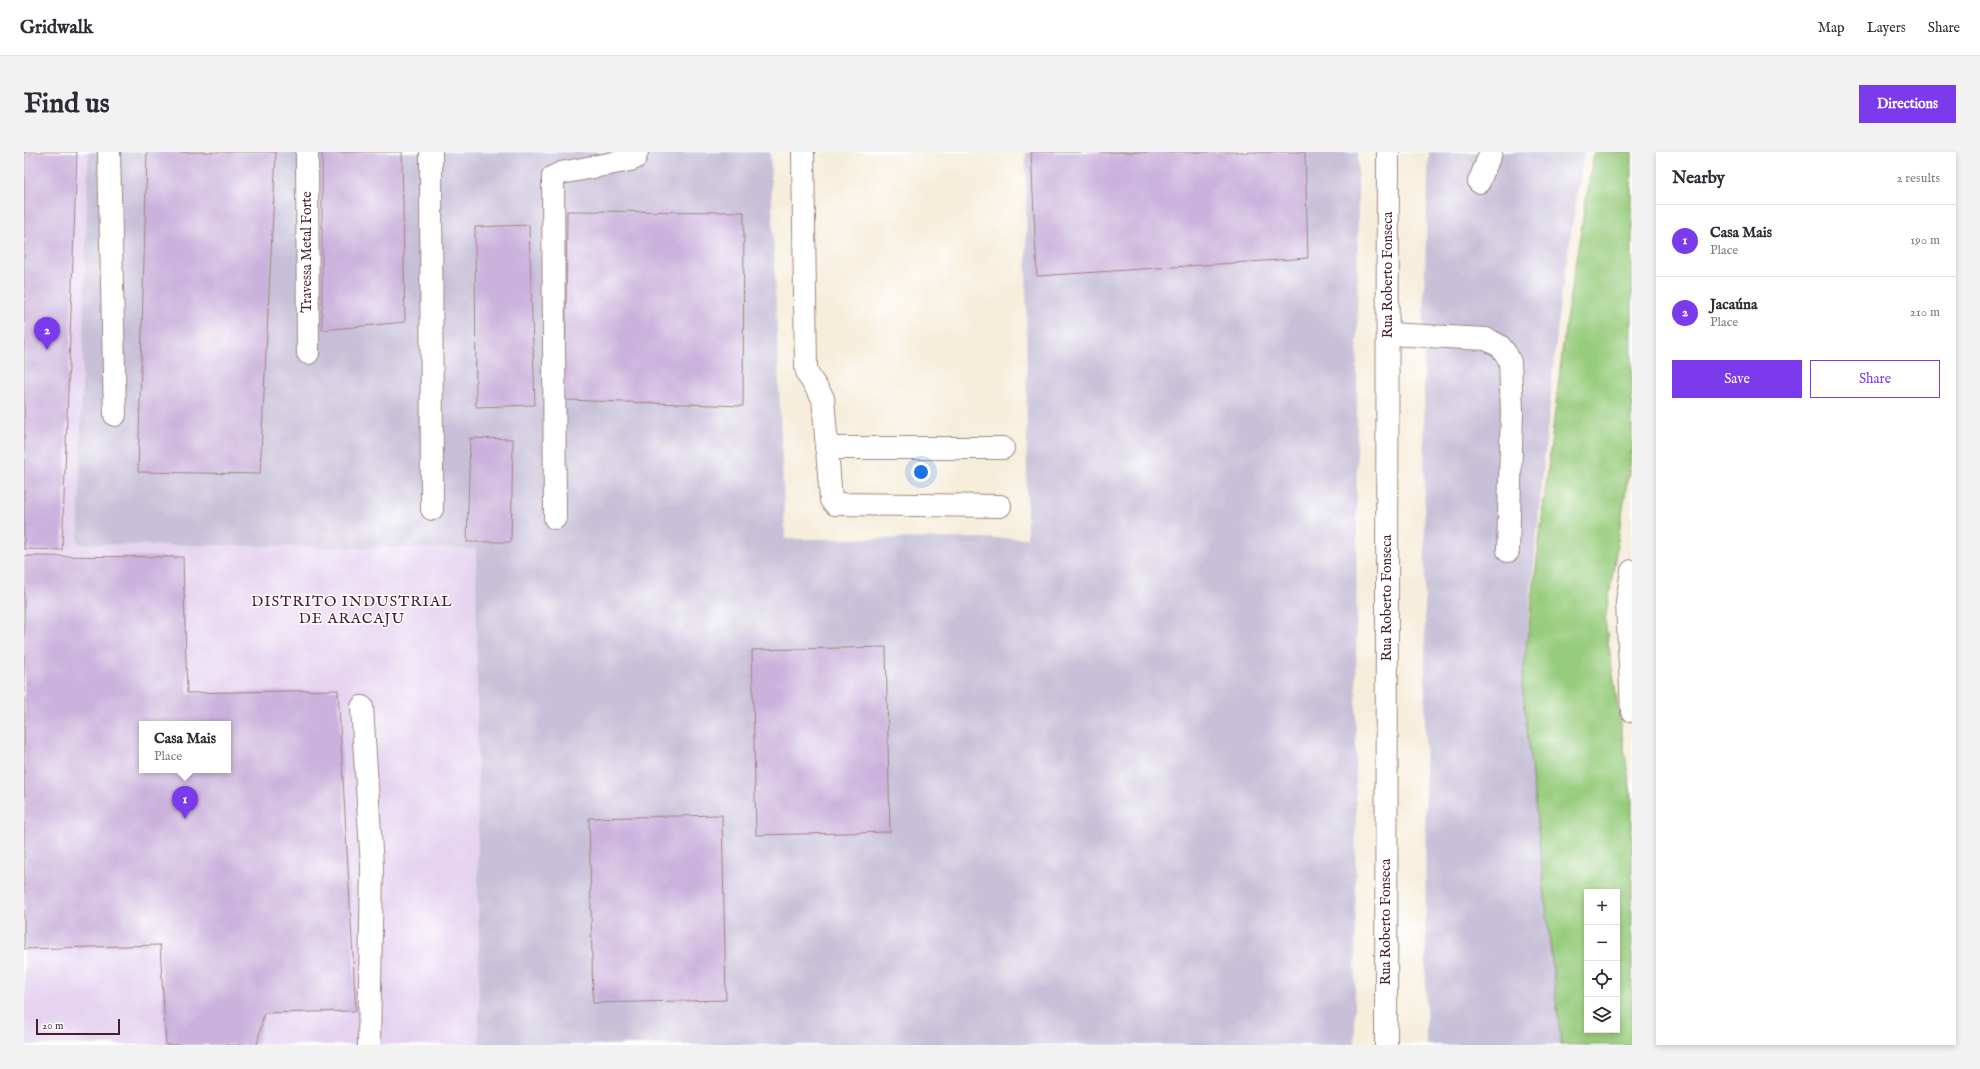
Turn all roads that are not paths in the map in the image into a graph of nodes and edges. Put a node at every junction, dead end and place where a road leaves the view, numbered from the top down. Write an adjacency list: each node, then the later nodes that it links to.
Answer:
1 (109, 152): 11 (street)
2 (307, 152): 10 (street, Travessa Metal Forte)
3 (431, 152): 15 (street)
4 (638, 152): 16 (street)
5 (803, 152): 12 (street)
6 (1388, 152): 9 (street, Rua Roberto Fonseca)
7 (1491, 152): 8 (street)
8 (1479, 182)
9 (1388, 334): 17 (street); 23 (street, Rua Roberto Fonseca)
10 (308, 353)
11 (115, 415)
12 (826, 448): 13 (street); 14 (street)
13 (1004, 448)
14 (1000, 506)
15 (432, 509)
16 (555, 518)
17 (1508, 551)
18 (1632, 571): 19 (street)
19 (1630, 602): 21 (street)
20 (362, 707): 22 (street)
21 (1632, 711)
22 (369, 1045)
23 (1386, 1045)

